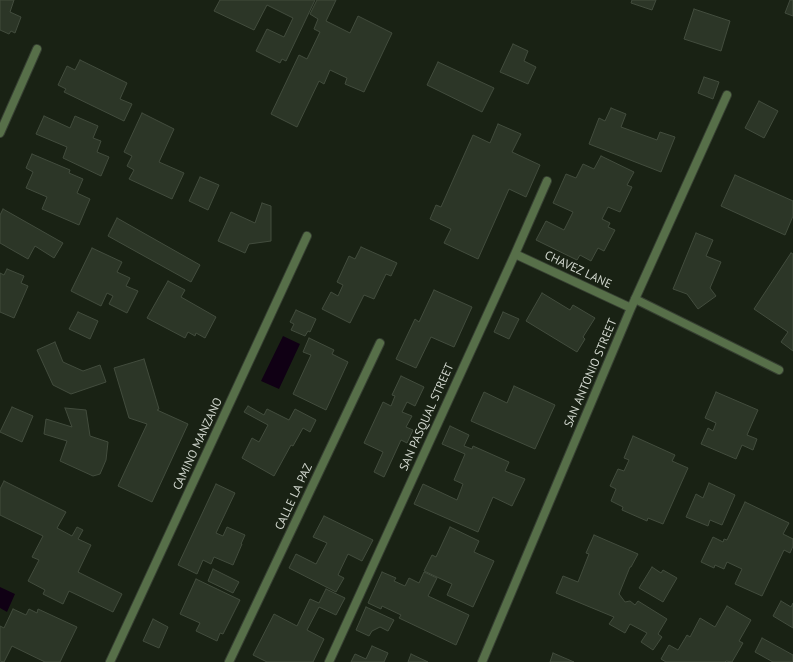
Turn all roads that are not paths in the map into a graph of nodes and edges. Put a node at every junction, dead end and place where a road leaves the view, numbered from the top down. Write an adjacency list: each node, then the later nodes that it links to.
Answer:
1 (37, 49): 3 (street)
2 (727, 95): 7 (street, SAN ANTONIO STREET)
3 (0, 133)
4 (546, 181): 6 (street, SAN PASQUAL STREET)
5 (307, 236): 11 (street, CAMINO MANZANO)
6 (514, 254): 8 (street, CHAVEZ LANE); 13 (street, SAN PASQUAL STREET)
7 (635, 299): 8 (street, SAN ANTONIO STREET); 10 (street)
8 (631, 308): 14 (street, SAN ANTONIO STREET)
9 (380, 343): 12 (street, CALLE LA PAZ)
10 (780, 370)
11 (110, 662)
12 (229, 662)
13 (329, 662)
14 (482, 662)

